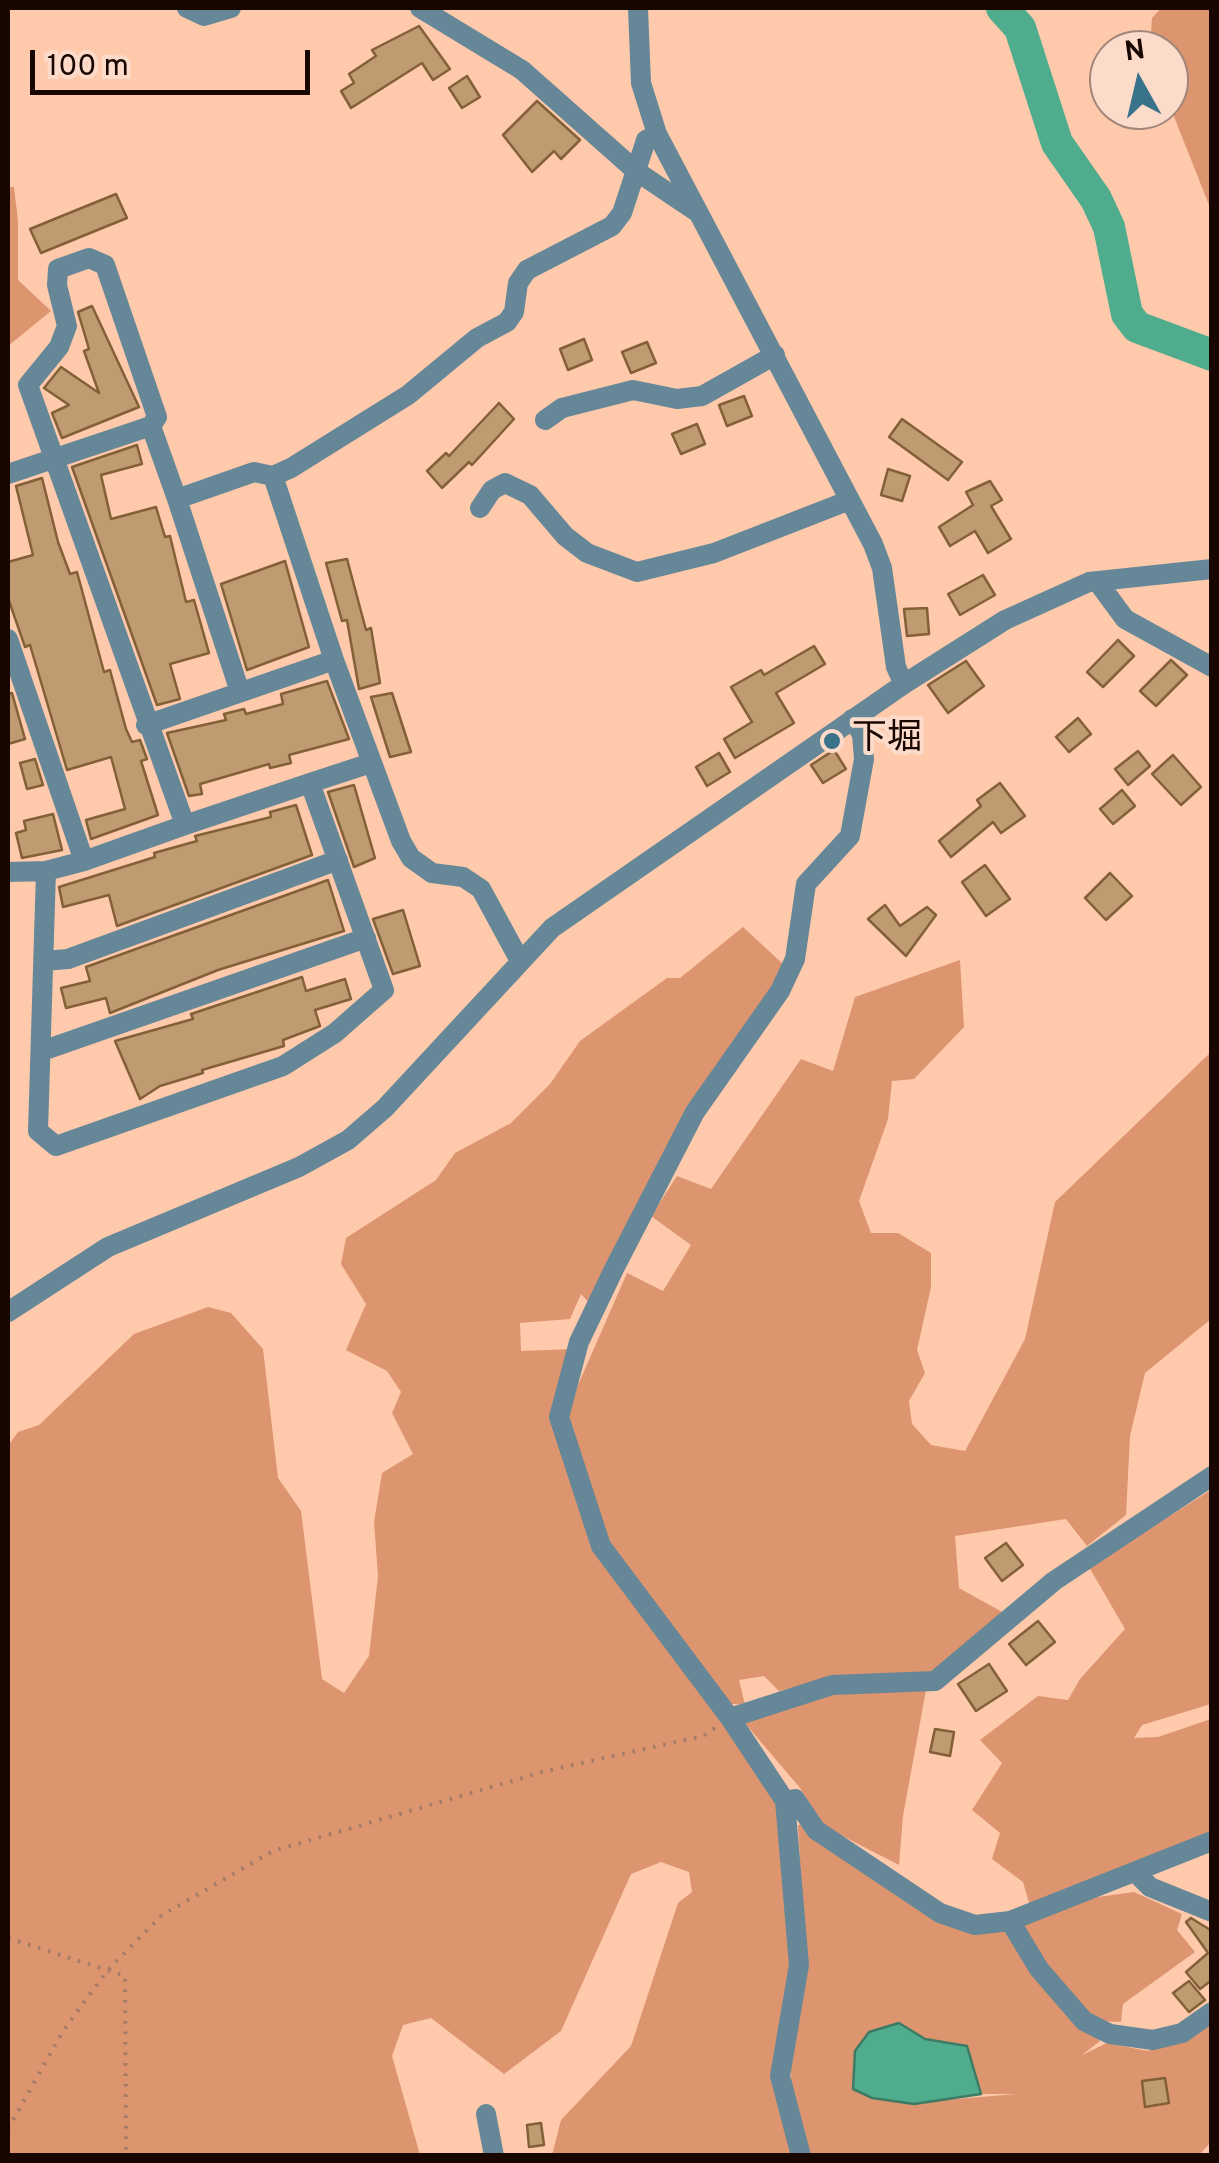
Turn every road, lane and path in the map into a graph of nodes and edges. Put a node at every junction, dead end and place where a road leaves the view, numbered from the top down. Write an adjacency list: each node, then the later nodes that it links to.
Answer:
1 (186, 8): 2 (street)
2 (231, 8)
3 (420, 8): 6 (street)
4 (638, 8): 5 (street)
5 (656, 134): 6 (street); 7 (street)
6 (636, 171): 7 (street); 13 (street)
7 (699, 214): 8 (street)
8 (775, 354): 9 (street); 15 (street)
9 (545, 420)
10 (151, 426): 11 (street); 11 (street); 14 (street)
11 (51, 460): 12 (street); 25 (street)
12 (8, 474)
13 (273, 476): 14 (street); 20 (street)
14 (176, 499): 23 (street)
15 (850, 500): 16 (street); 22 (street)
16 (480, 508)
17 (1212, 569): 18 (street)
18 (1097, 581): 21 (street); 22 (street)
19 (8, 639): 30 (street)
20 (334, 660): 23 (street); 26 (street)
21 (1212, 668)
22 (904, 684): 24 (street)
23 (240, 692): 25 (street)
24 (852, 719): 34 (street); 39 (street)
25 (146, 725): 28 (street)
26 (371, 763): 27 (street); 34 (street)
27 (310, 783): 28 (street); 29 (street)
28 (185, 826): 30 (street)
29 (338, 860): 33 (street); 35 (street)
30 (84, 861): 32 (street)
31 (8, 872): 32 (street)
32 (46, 872): 35 (street)
33 (366, 938): 36 (street); 36 (street)
34 (519, 960): 37 (street)
35 (44, 961): 36 (street)
36 (42, 1051)
37 (8, 1312)
38 (1212, 1476): 39 (street)
39 (730, 1718): 40 (street); 46 (path)
40 (785, 1801): 44 (street); 52 (street)
41 (1212, 1841): 42 (street)
42 (1135, 1872): 43 (street); 44 (street)
43 (1212, 1912)
44 (1010, 1921): 47 (street)
45 (8, 1938): 46 (path)
46 (107, 1970): 49 (path); 50 (path)
47 (1212, 2012)
48 (486, 2114): 51 (street)
49 (8, 2129)
50 (126, 2156)
51 (494, 2156)
52 (801, 2156)

